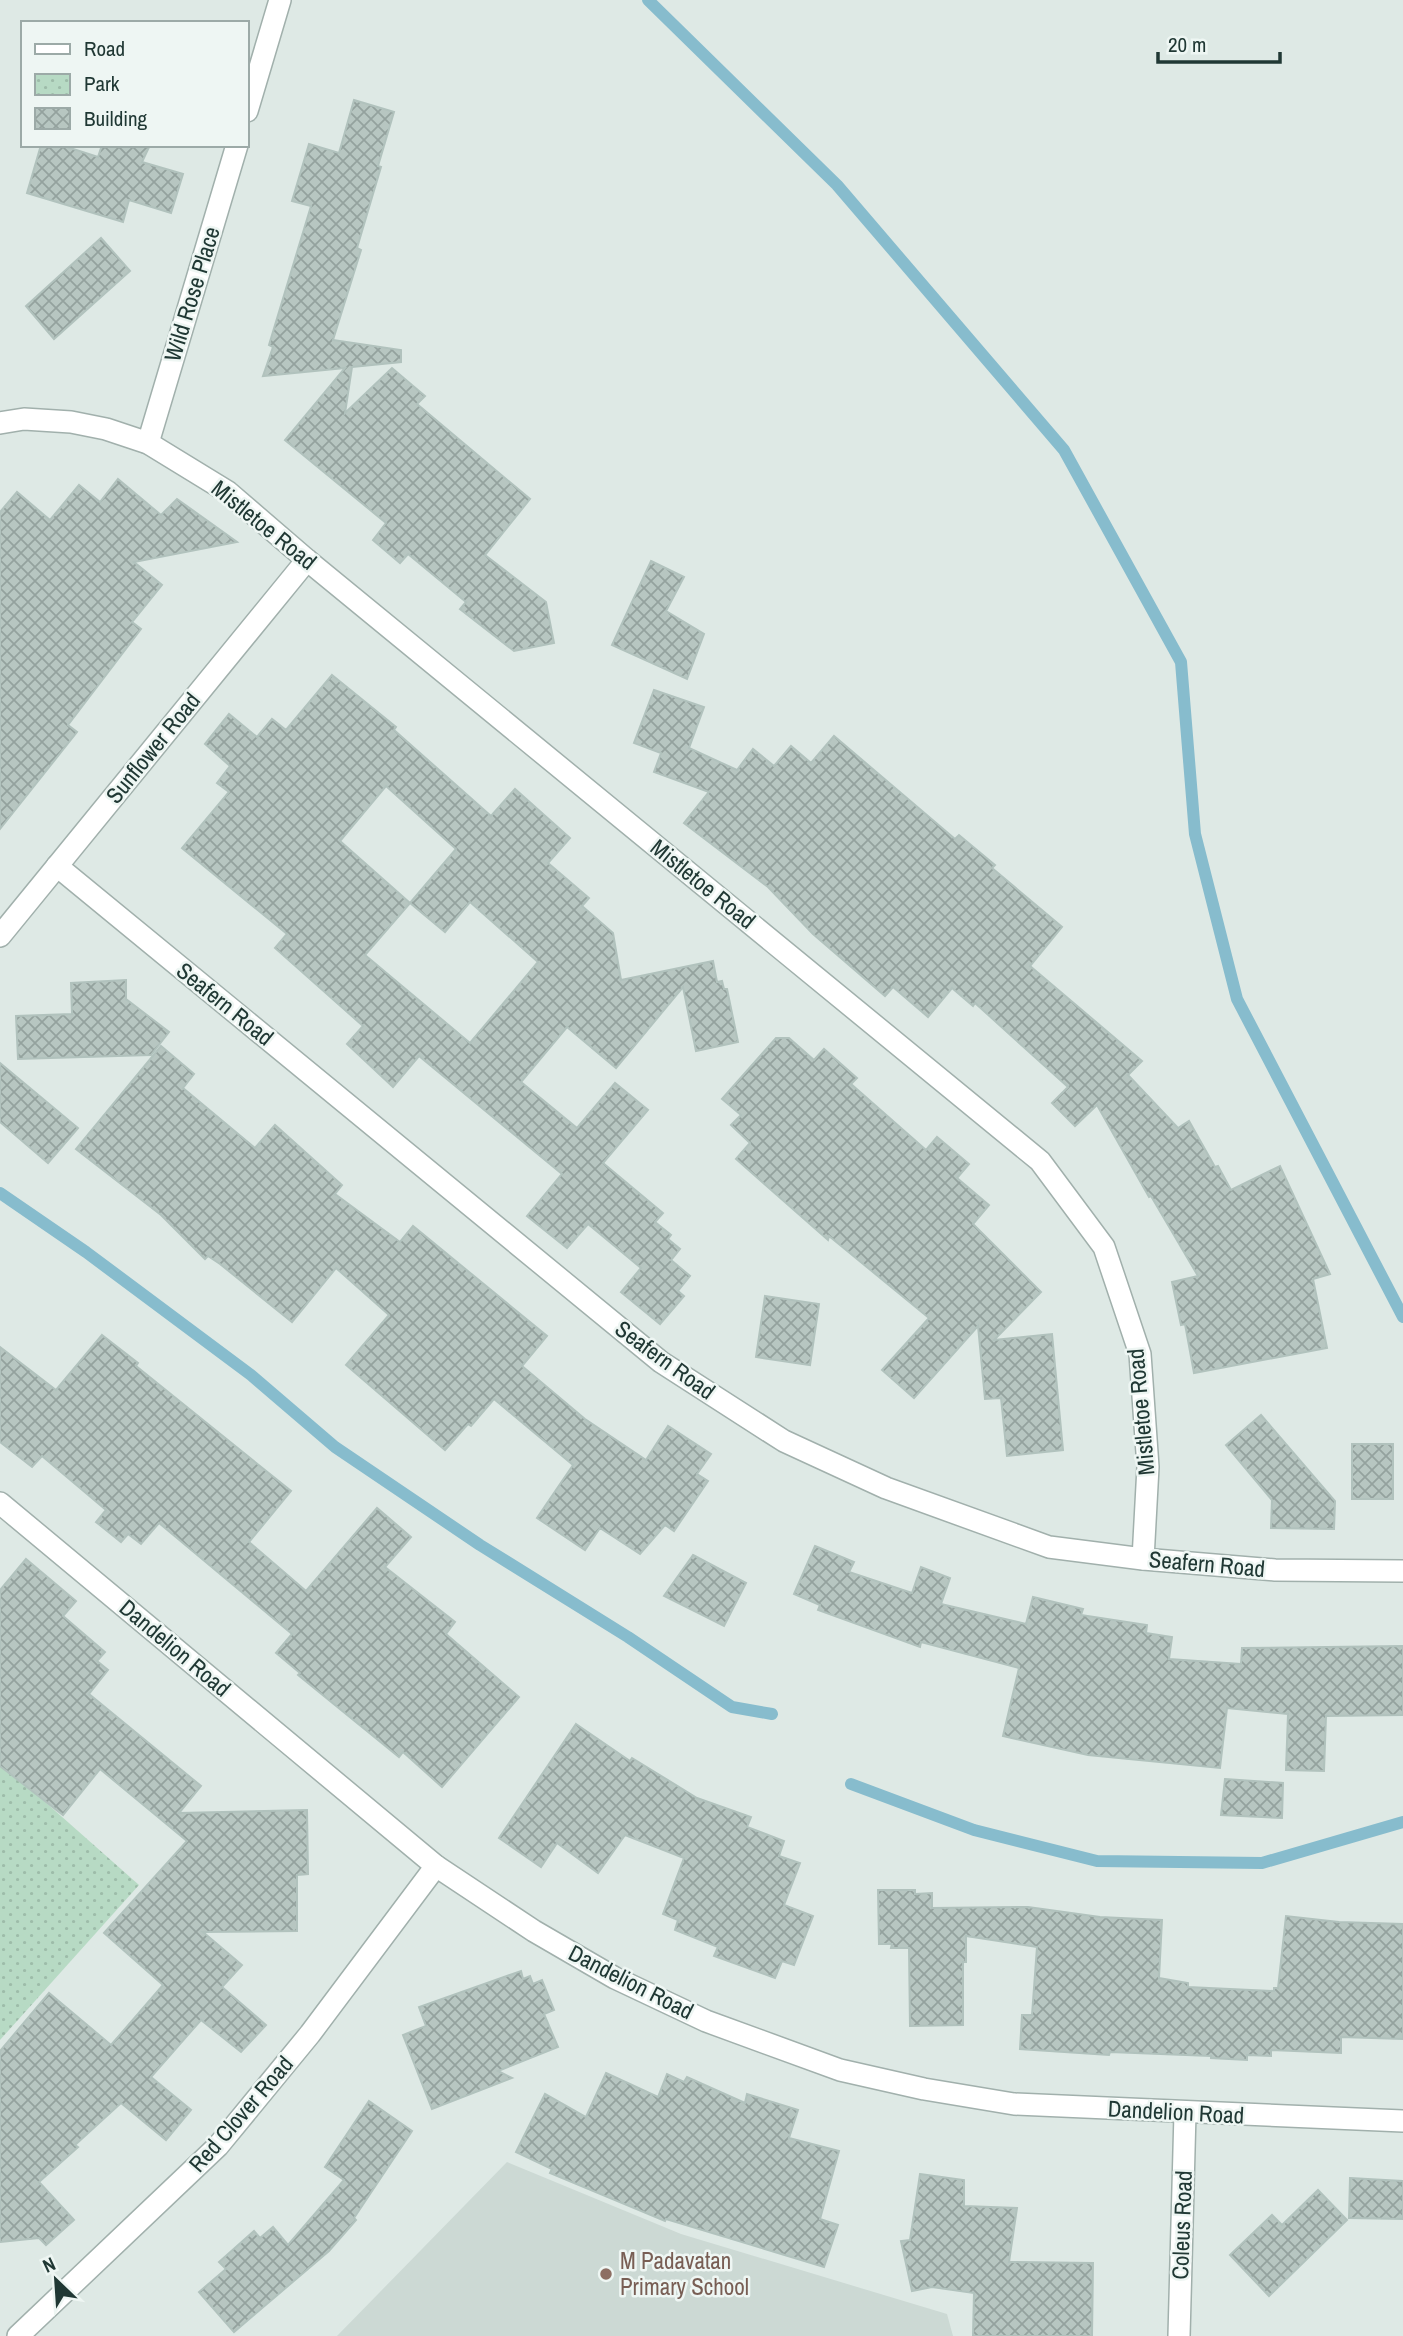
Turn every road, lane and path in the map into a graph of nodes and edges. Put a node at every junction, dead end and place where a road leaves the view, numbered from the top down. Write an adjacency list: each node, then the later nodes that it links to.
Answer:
1 (280, 0): 2 (street)
2 (248, 108)
3 (236, 147): 5 (street, Wild Rose Place)
4 (0, 423): 5 (street, Mistletoe Road)
5 (148, 443): 6 (street, Mistletoe Road)
6 (307, 560): 7 (street, Sunflower Road); 10 (street, Mistletoe Road)
7 (57, 866): 8 (street, Sunflower Road); 10 (street, Seafern Road)
8 (0, 936)
9 (0, 1503): 12 (street, Dandelion Road)
10 (1143, 1559): 11 (street, Seafern Road)
11 (1403, 1571)
12 (436, 1866): 13 (street, Dandelion Road); 15 (street, Red Clover Road)
13 (1185, 2113): 14 (street, Dandelion Road); 16 (street, Coleus Road)
14 (1403, 2121)
15 (18, 2336)
16 (1179, 2336)

